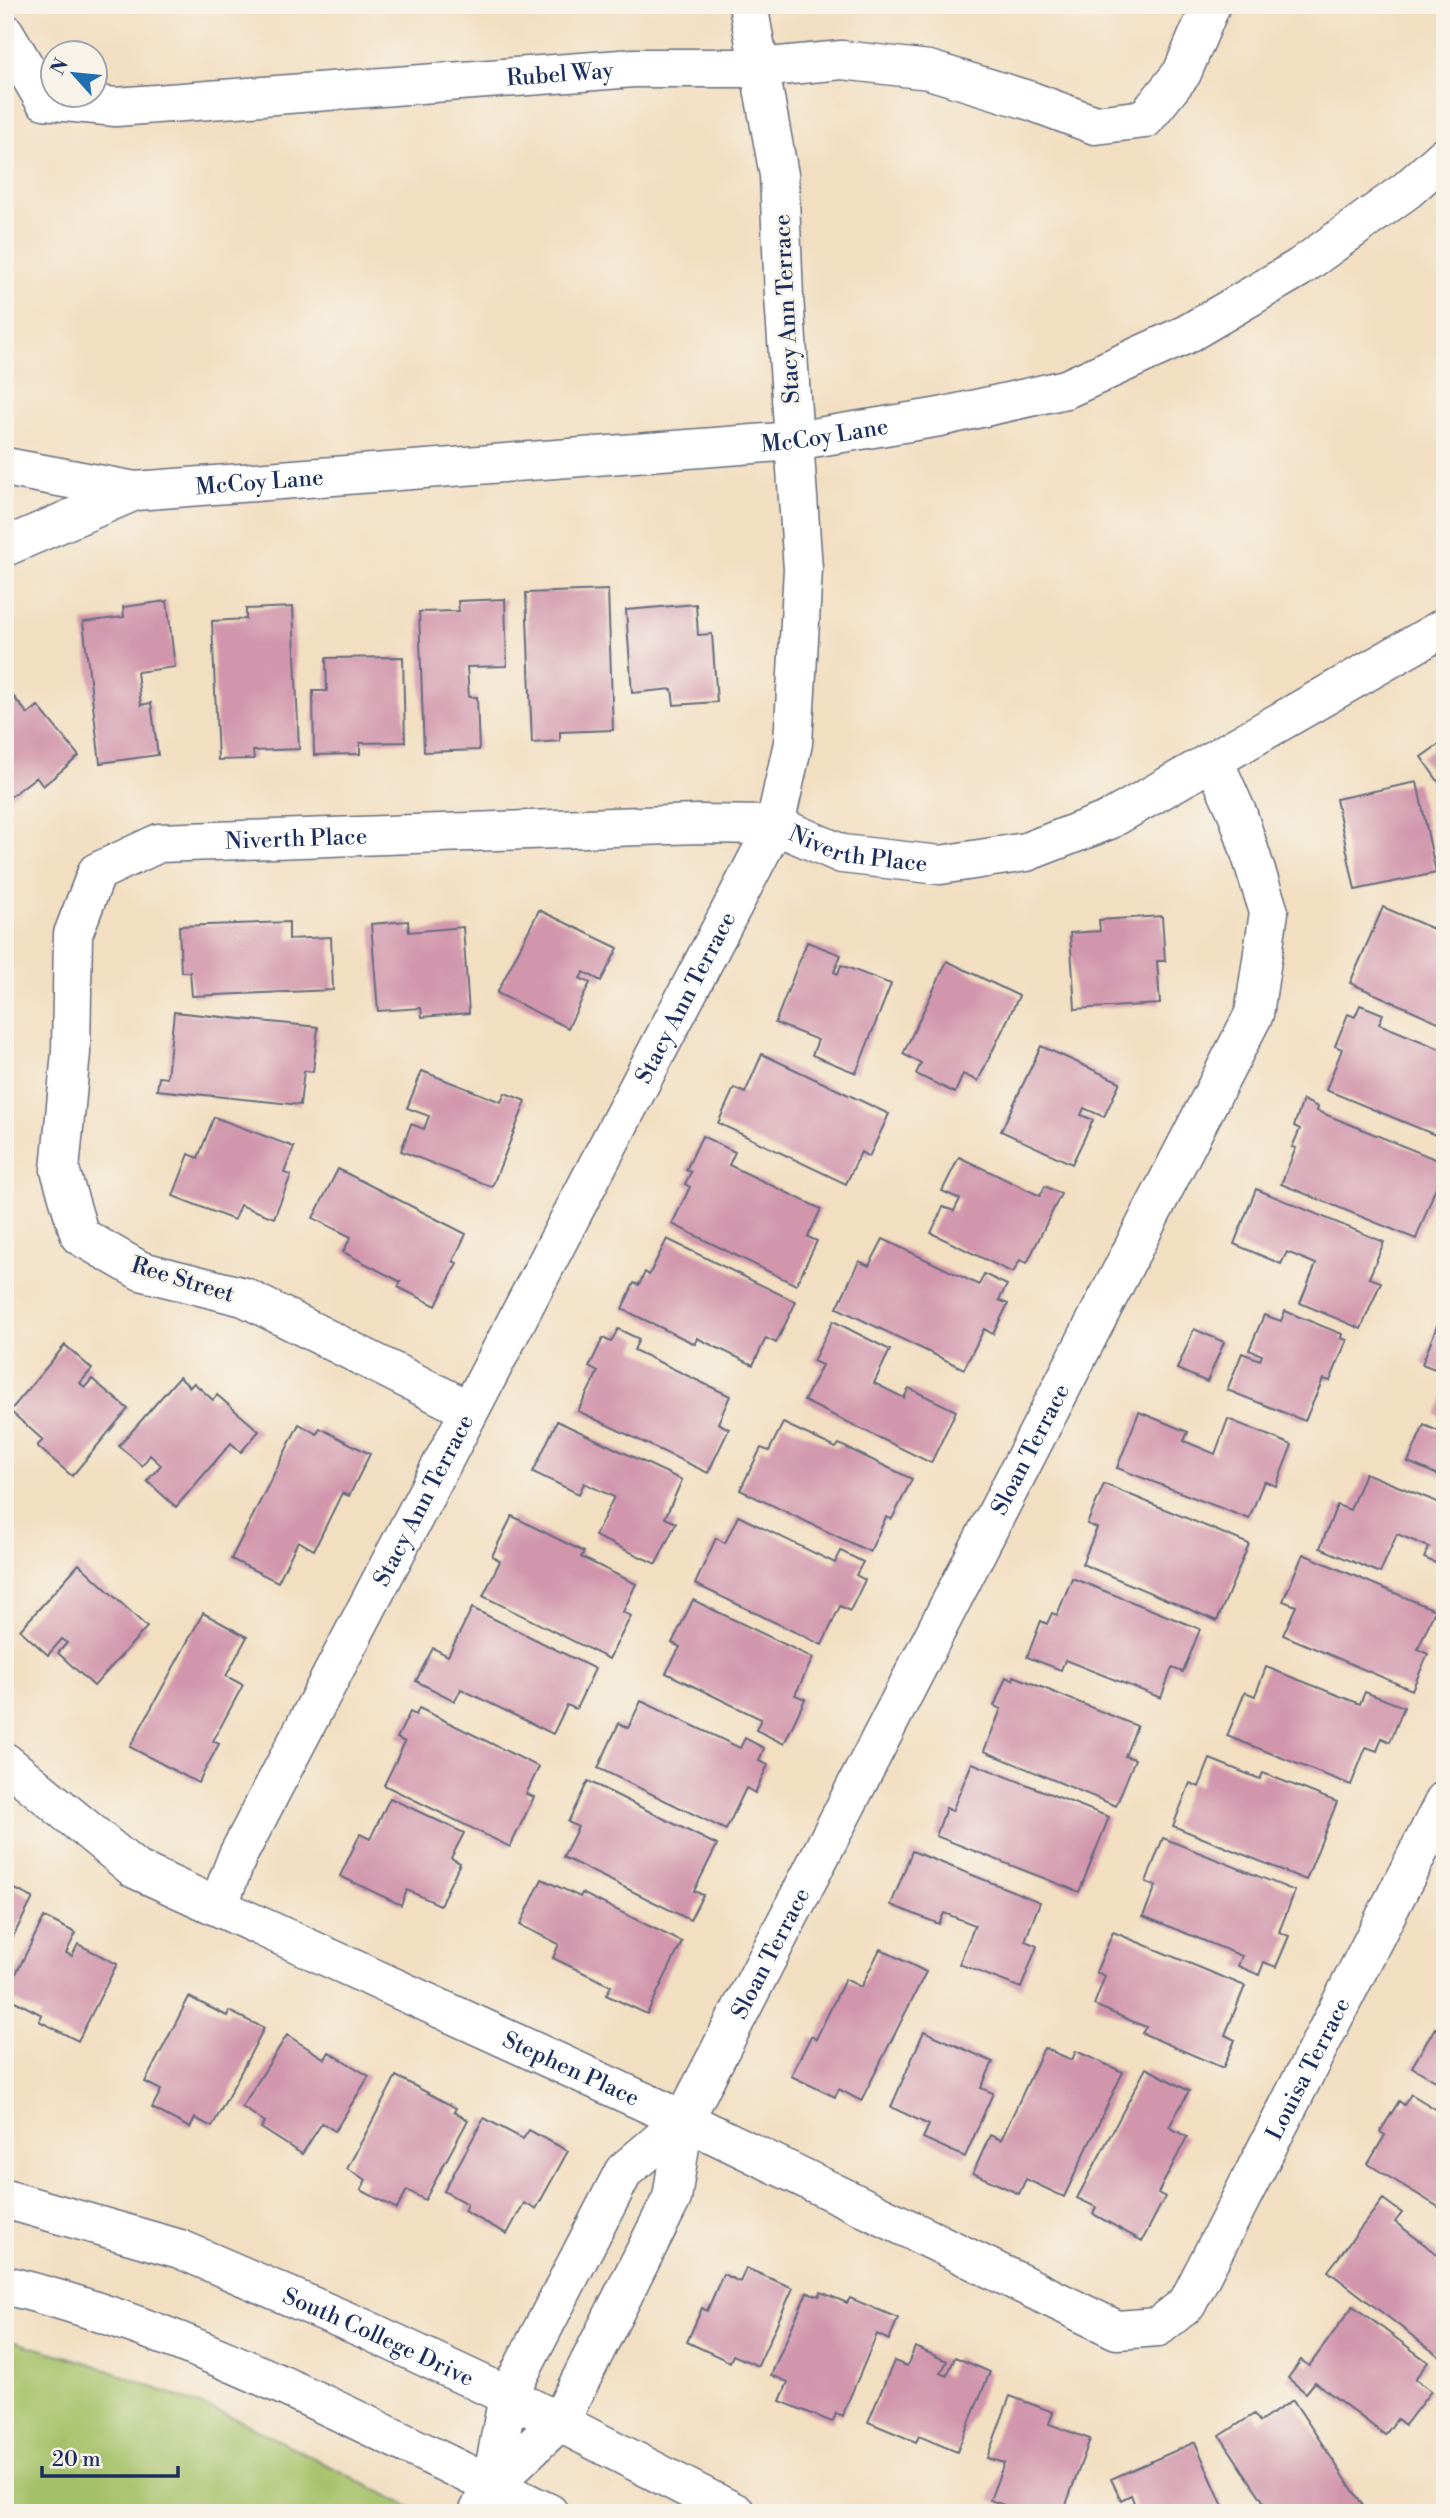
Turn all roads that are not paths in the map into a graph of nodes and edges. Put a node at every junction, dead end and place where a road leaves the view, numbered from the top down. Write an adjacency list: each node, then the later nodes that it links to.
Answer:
1 (748, 5): 4 (street, Stacy Ann Terrace)
2 (1211, 5): 4 (street, Rubel Way)
3 (5, 33): 4 (street, Rubel Way)
4 (759, 68): 6 (street, Stacy Ann Terrace)
5 (1445, 156): 6 (street, McCoy Lane)
6 (794, 441): 8 (street, McCoy Lane); 12 (street, Stacy Ann Terrace)
7 (5, 467): 8 (street, McCoy Lane)
8 (135, 491): 9 (street, McCoy Lane)
9 (5, 547)
10 (1445, 627): 11 (street, Niverth Place)
11 (1214, 761): 12 (street, Niverth Place); 18 (street, Sloan Terrace)
12 (775, 825): 13 (street, Niverth Place); 14 (street, Stacy Ann Terrace)
13 (97, 872): 14 (street, Ree Street)
14 (469, 1410): 17 (street, Stacy Ann Terrace)
15 (5, 1762): 17 (street, Stephen Place)
16 (1445, 1800): 21 (street, Louisa Terrace)
17 (218, 1906): 18 (street, Stephen Place)
18 (684, 2120): 21 (street, Stephen Place); 22 (street, Sloan Terrace); 23 (street, Sloan Terrace)
19 (5, 2199): 22 (street, South College Drive)
20 (5, 2285): 24 (street)
21 (1158, 2327)
22 (508, 2396): 23 (street, South College Drive); 24 (street, Sloan Terrace)
23 (560, 2421): 24 (street, Sloan Terrace); 26 (street, South College Drive)
24 (485, 2499): 25 (street)
25 (549, 2513)
26 (736, 2513)

